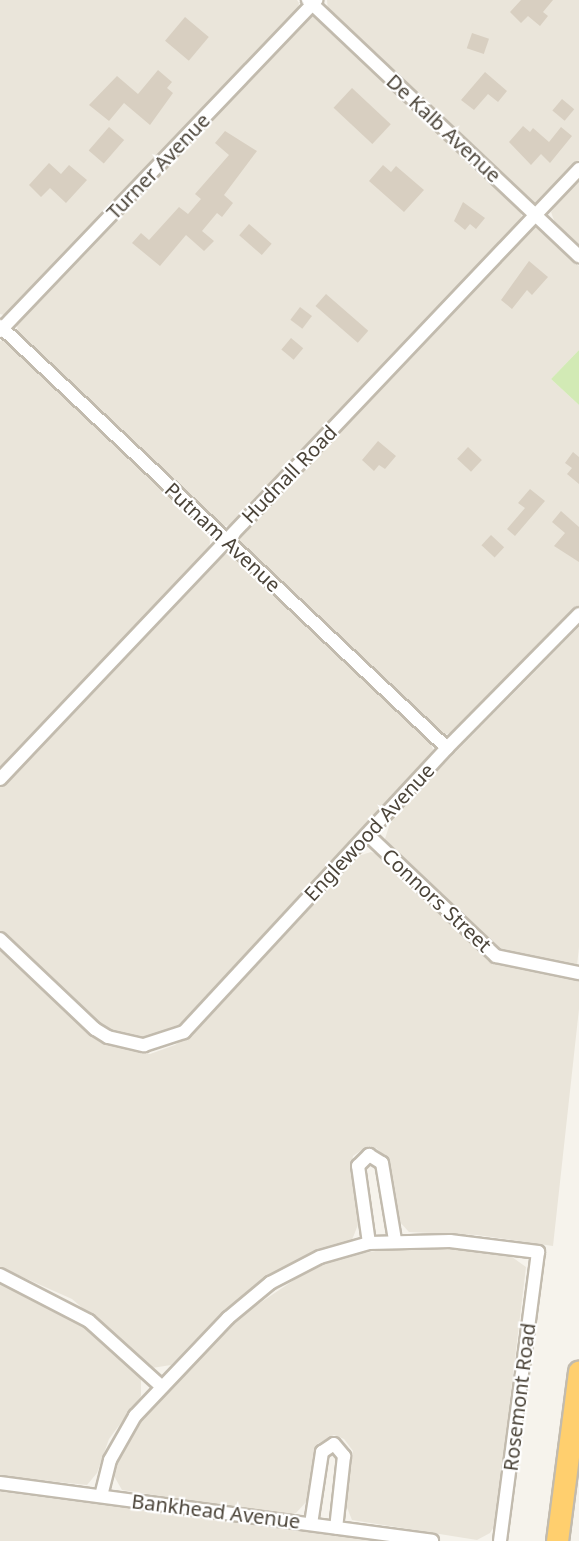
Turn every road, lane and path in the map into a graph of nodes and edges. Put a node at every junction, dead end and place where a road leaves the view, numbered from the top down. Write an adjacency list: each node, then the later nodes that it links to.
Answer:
1 (312, 1): 3 (street, De Kalb Avenue); 5 (street, Turner Avenue)
2 (579, 169): 3 (street, Hudnall Road)
3 (536, 214): 4 (street, De Kalb Avenue); 6 (street, Hudnall Road)
4 (579, 256)
5 (1, 328): 6 (street, Putnam Avenue)
6 (226, 540): 8 (street, Putnam Avenue); 9 (street, Hudnall Road)
7 (579, 614): 8 (street, Englewood Avenue)
8 (447, 748): 10 (street, Englewood Avenue)
9 (0, 779)
10 (368, 835): 11 (street, Englewood Avenue); 12 (street, Connors Street)
11 (0, 939)
12 (579, 973)
13 (395, 1240): 14 (street); 14 (street); 23 (street, Rosemont Road)
14 (369, 1243): 17 (street)
15 (0, 1275): 17 (street)
16 (579, 1371): 24 (highway)
17 (161, 1386): 19 (street)
18 (0, 1483): 19 (street, Bankhead Avenue)
19 (101, 1496): 20 (street, Bankhead Avenue)
20 (311, 1524): 21 (street, Bankhead Avenue); 21 (street)
21 (336, 1528): 22 (street, Bankhead Avenue)
22 (432, 1541)
23 (500, 1541)
24 (557, 1541)

